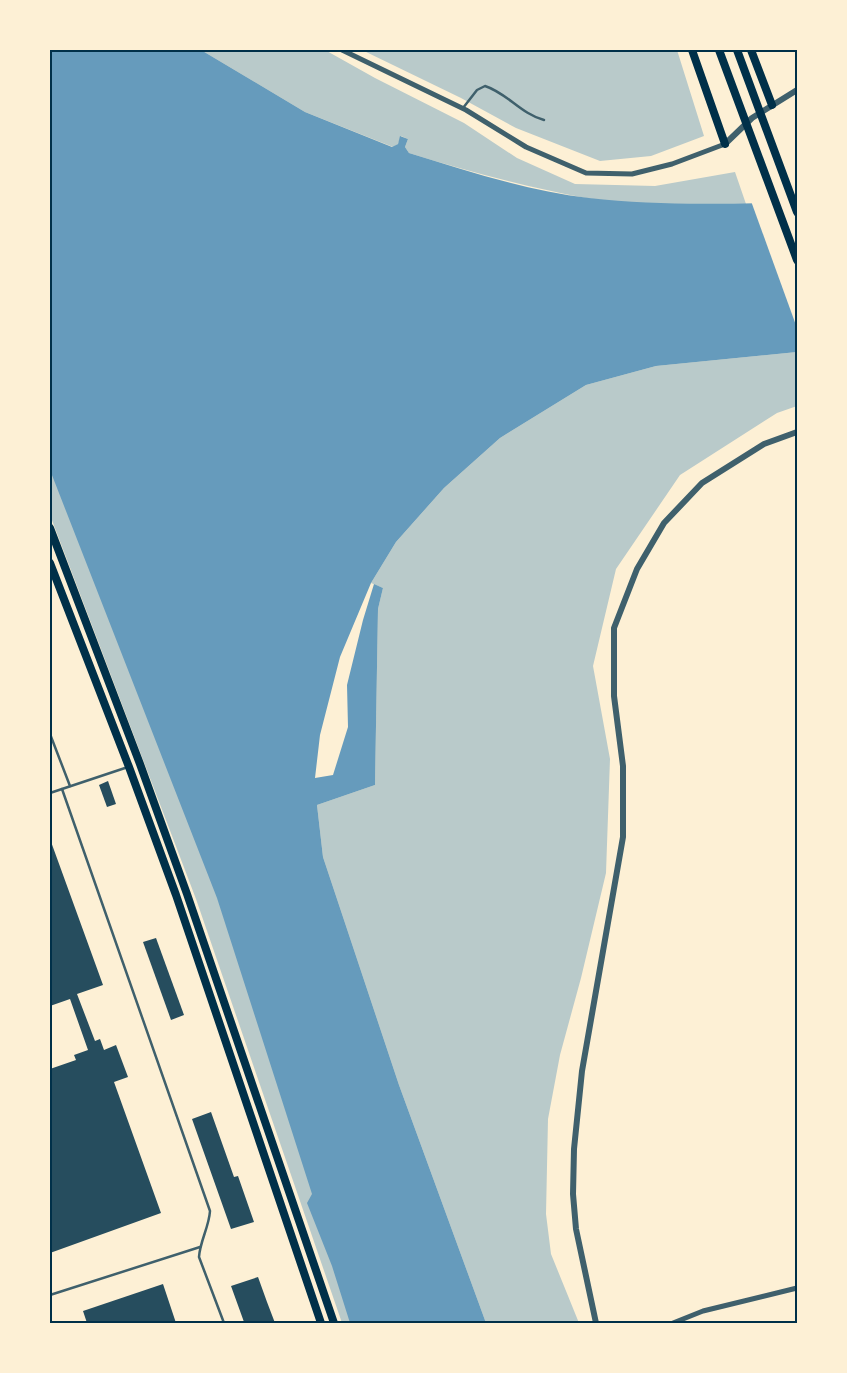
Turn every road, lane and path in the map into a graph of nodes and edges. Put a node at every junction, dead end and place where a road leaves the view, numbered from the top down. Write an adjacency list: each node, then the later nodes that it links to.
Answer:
1 (342, 50): 8 (street)
2 (692, 50): 10 (main road)
3 (719, 50): 12 (main road)
4 (737, 50): 11 (main road)
5 (751, 50): 7 (main road)
6 (797, 90): 7 (street)
7 (772, 105): 10 (street)
8 (463, 109): 9 (lane); 10 (street)
9 (544, 120)
10 (725, 144)
11 (797, 212)
12 (797, 260)
13 (797, 432): 27 (street)
14 (50, 528): 26 (main road)
15 (50, 563): 17 (main road)
16 (50, 734): 18 (lane)
17 (129, 767): 18 (lane); 25 (main road)
18 (70, 786): 19 (lane)
19 (62, 789): 20 (lane); 21 (lane)
20 (50, 793)
21 (200, 1247): 23 (lane); 24 (lane)
22 (797, 1288): 28 (street)
23 (50, 1295)
24 (224, 1323)
25 (321, 1323)
26 (334, 1323)
27 (596, 1323)
28 (673, 1323)

